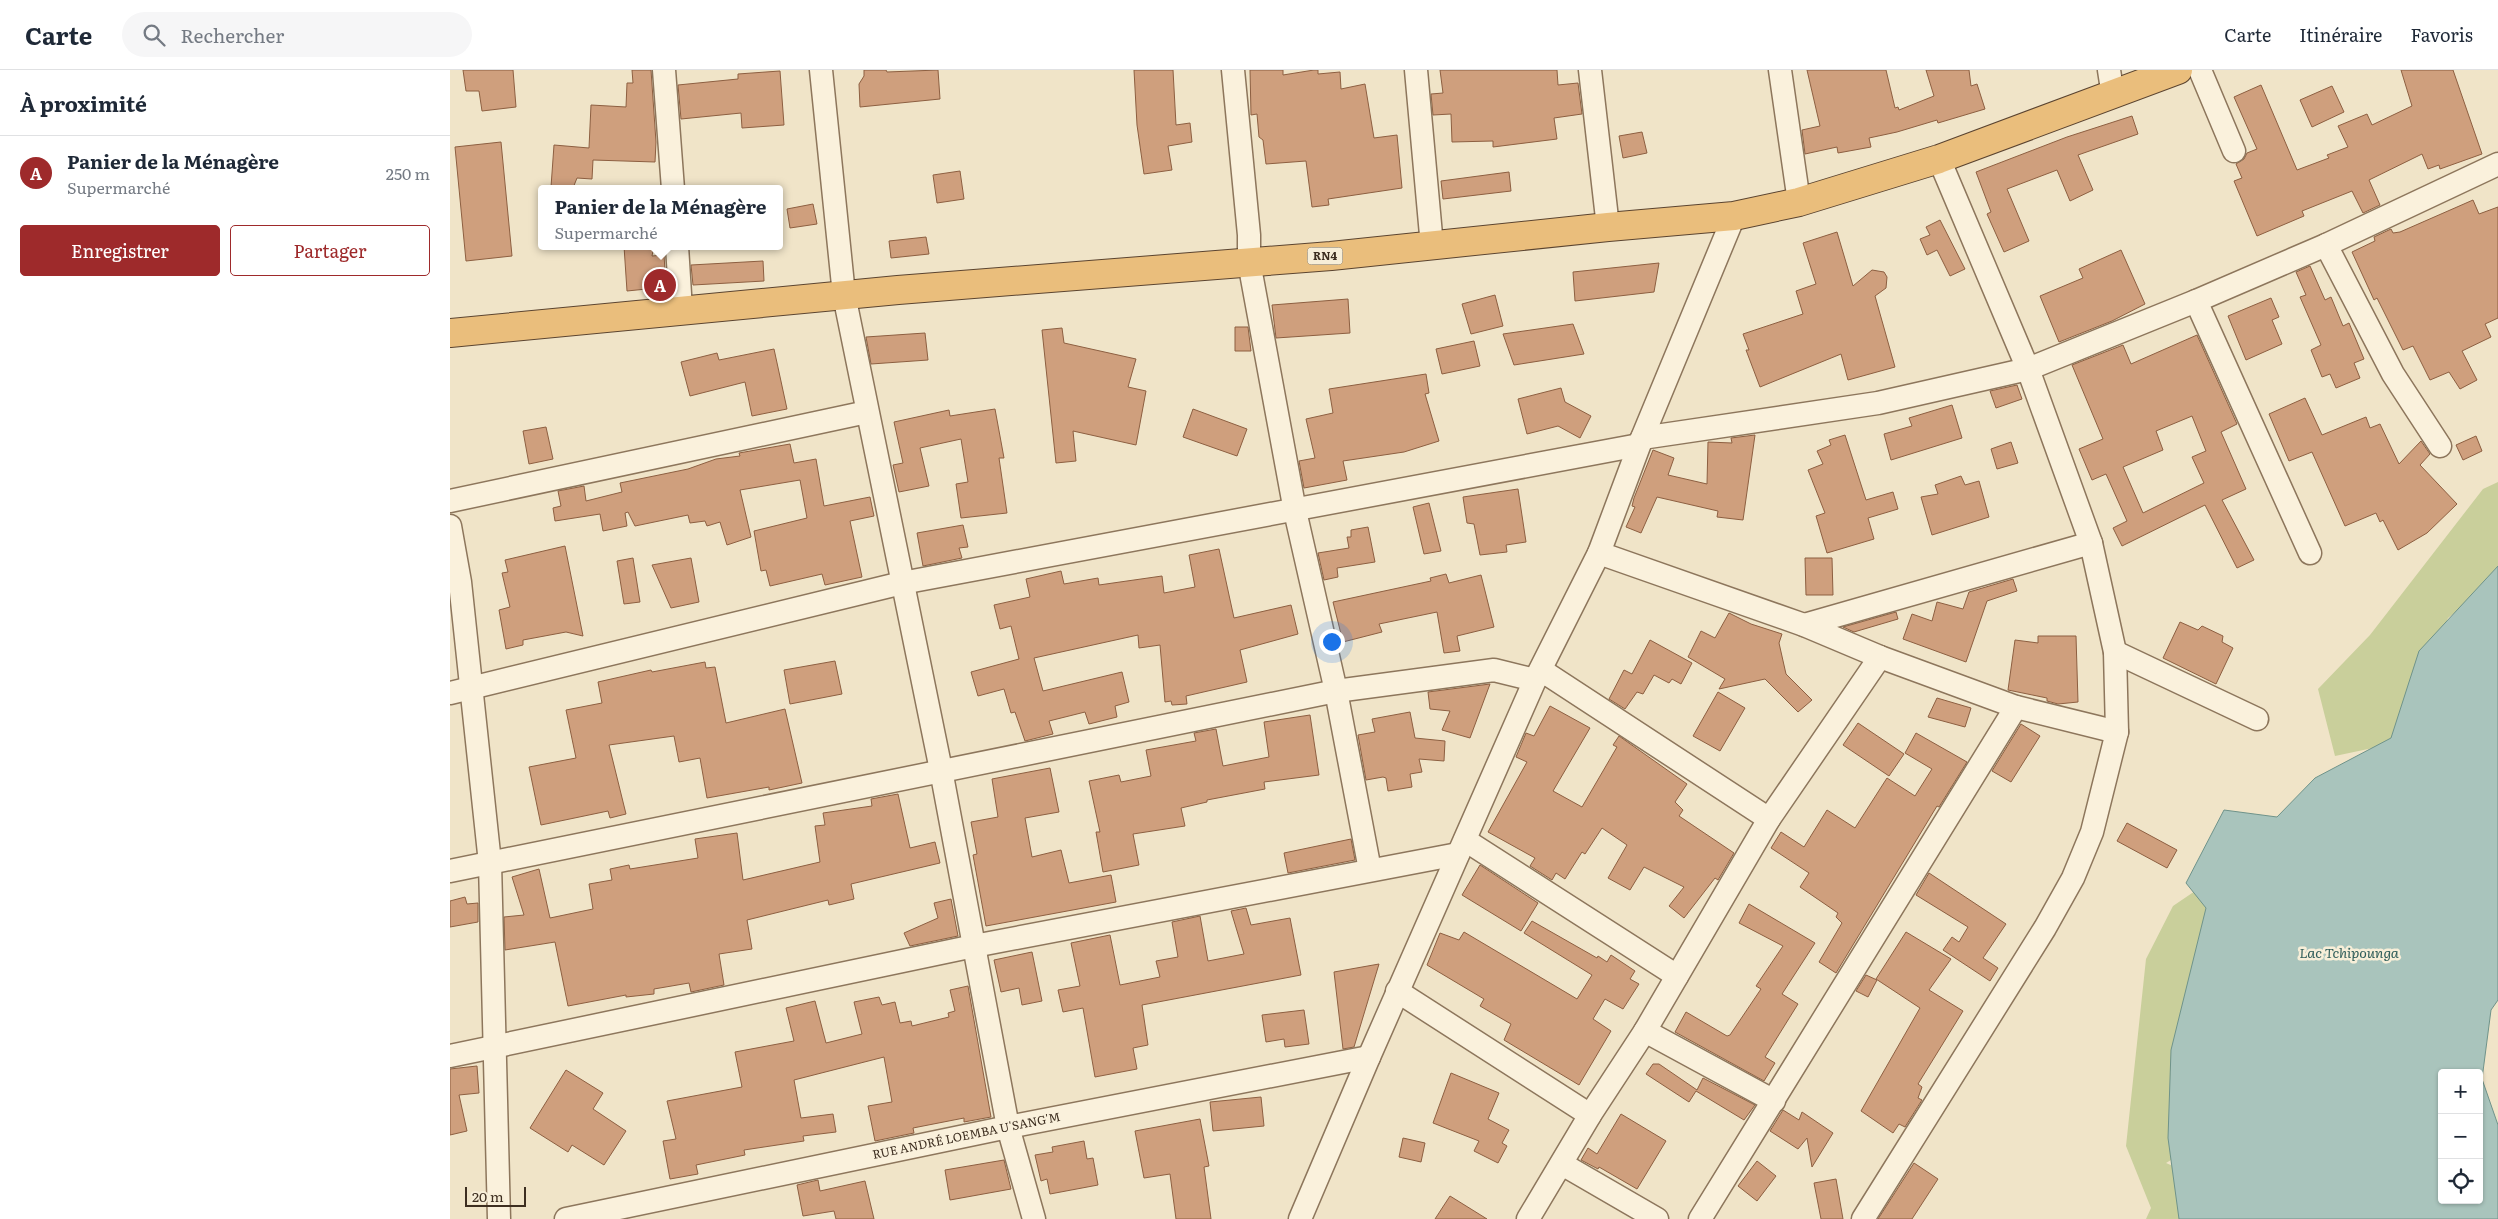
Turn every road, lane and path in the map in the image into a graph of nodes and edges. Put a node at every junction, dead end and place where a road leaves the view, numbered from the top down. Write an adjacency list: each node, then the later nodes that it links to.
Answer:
1 (664, 70): 13 (street)
2 (821, 70): 21 (street)
3 (1233, 70): 20 (street)
4 (1416, 70): 18 (street)
5 (1590, 70): 16 (street)
6 (1780, 70): 14 (street)
7 (2178, 70): 9 (highway, RN4)
8 (2200, 70): 10 (street)
9 (2111, 83): 11 (highway, RN4)
10 (2234, 151)
11 (1939, 159): 14 (highway, RN4); 25 (street)
12 (2498, 164): 17 (street)
13 (672, 185)
14 (1799, 202): 15 (highway, RN4)
15 (1734, 216): 16 (highway, RN4); 27 (street)
16 (1608, 227): 18 (highway, RN4)
17 (2326, 245): 22 (street); 28 (street)
18 (1432, 246): 20 (highway, RN4)
19 (677, 250): 23 (street)
20 (1249, 262): 21 (highway, RN4); 30 (street)
21 (844, 295): 23 (highway, RN4); 26 (street)
22 (2196, 302): 25 (street); 34 (street)
23 (682, 310): 24 (highway, RN4)
24 (450, 333)
25 (2028, 370): 27 (street); 32 (street)
26 (868, 412): 29 (street); 35 (street)
27 (1640, 442): 30 (street); 33 (street)
28 (2440, 446)
29 (450, 501)
30 (1295, 510): 35 (street); 41 (street)
31 (450, 526): 40 (street)
32 (2091, 543): 36 (street); 37 (street)
33 (1599, 552): 36 (street); 39 (street)
34 (2310, 553)
35 (902, 583): 40 (street); 45 (street)
36 (1804, 625): 38 (street)
37 (2115, 652): 43 (street); 44 (street)
38 (1880, 658): 42 (street); 46 (street)
39 (1538, 675): 41 (street); 46 (street); 47 (street)
40 (461, 691): 48 (street)
41 (1336, 691): 45 (street); 50 (street)
42 (2016, 708): 44 (street); 58 (street)
43 (2257, 719)
44 (2118, 732): 69 (street)
45 (941, 770): 48 (street); 51 (street)
46 (1769, 819): 52 (street)
47 (1462, 847): 50 (street); 52 (street); 53 (street)
48 (490, 863): 49 (street); 55 (street)
49 (450, 870)
50 (1370, 870): 51 (street)
51 (974, 946): 55 (street); 60 (street)
52 (1677, 976): 54 (street)
53 (1397, 991): 57 (street); 59 (street)
54 (1645, 1031): 58 (street); 59 (street)
55 (495, 1047): 56 (street); 62 (street)
56 (450, 1056)
57 (1369, 1056): 60 (street, RUE ANDRÉ LOEMBA U'SANG'M); 65 (street)
58 (1774, 1102): 68 (street)
59 (1590, 1115): 61 (street)
60 (1008, 1127): 63 (street, RUE ANDRÉ LOEMBA U'SANG'M); 64 (street)
61 (1562, 1164): 66 (street); 67 (street)
62 (499, 1219)
63 (566, 1219)
64 (1034, 1219)
65 (1300, 1219)
66 (1528, 1219)
67 (1658, 1219)
68 (1700, 1219)
69 (1863, 1219)

